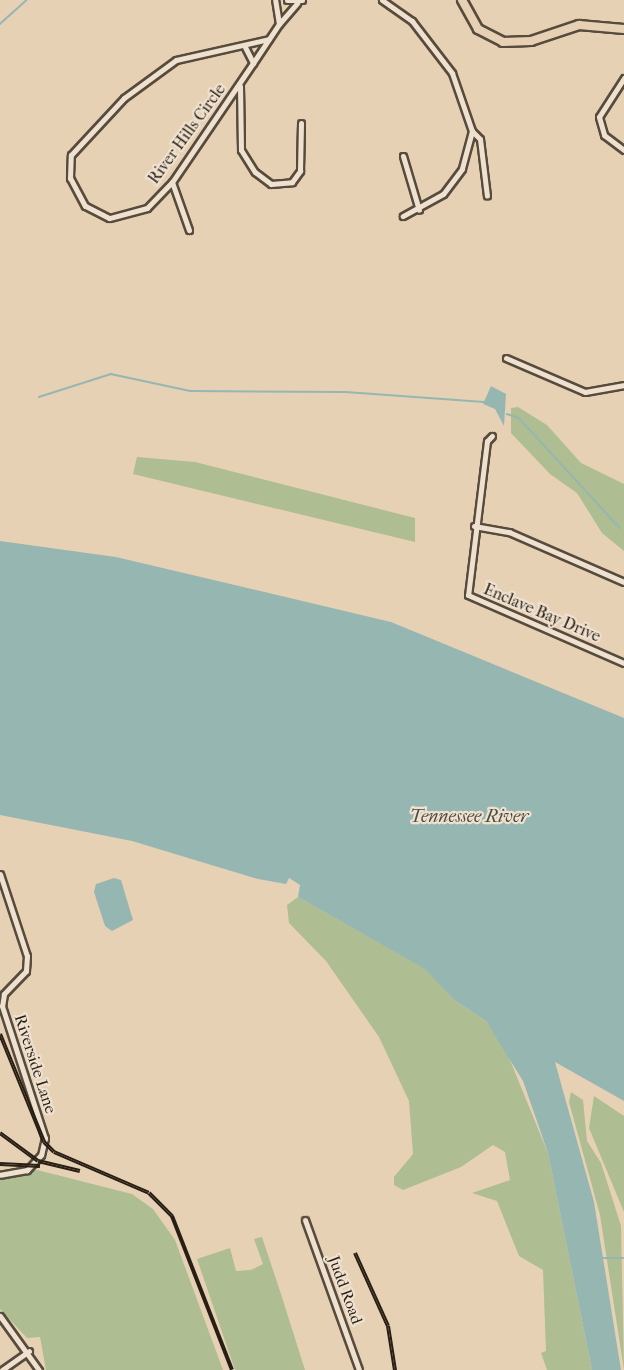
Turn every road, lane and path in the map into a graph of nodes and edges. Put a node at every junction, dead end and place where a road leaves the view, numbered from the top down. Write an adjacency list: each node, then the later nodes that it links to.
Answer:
1 (275, 0): 6 (street)
2 (287, 0): 5 (street)
3 (382, 0): 14 (street)
4 (462, 0): 7 (main road)
5 (299, 2): 6 (street, River Hills Circle)
6 (279, 24): 8 (street, River Hills Circle)
7 (624, 29)
8 (269, 39): 9 (street, River Hills Circle); 10 (street, River Hills Circle)
9 (245, 47): 10 (street); 17 (street, River Hills Circle)
10 (254, 63): 12 (street, River Hills Circle)
11 (624, 78): 15 (street)
12 (240, 84): 13 (street); 17 (street, River Hills Circle)
13 (301, 123)
14 (472, 131): 18 (street); 19 (street)
15 (624, 150)
16 (403, 156): 19 (street)
17 (172, 182): 21 (street)
18 (487, 196)
19 (419, 210): 20 (street)
20 (403, 216)
21 (189, 230)
22 (506, 358): 23 (street)
23 (624, 385)
24 (492, 436): 25 (street, Enclave Bay Drive)
25 (474, 526): 26 (street); 27 (street, Enclave Bay Drive)
26 (624, 582)
27 (624, 663)
28 (0, 874): 29 (street, Riverside Lane)
29 (0, 1176)
30 (305, 1220): 35 (street, Judd Road)
31 (0, 1316): 32 (street)
32 (29, 1351): 33 (street); 34 (street)
33 (2, 1370)
34 (39, 1370)
35 (358, 1370)

